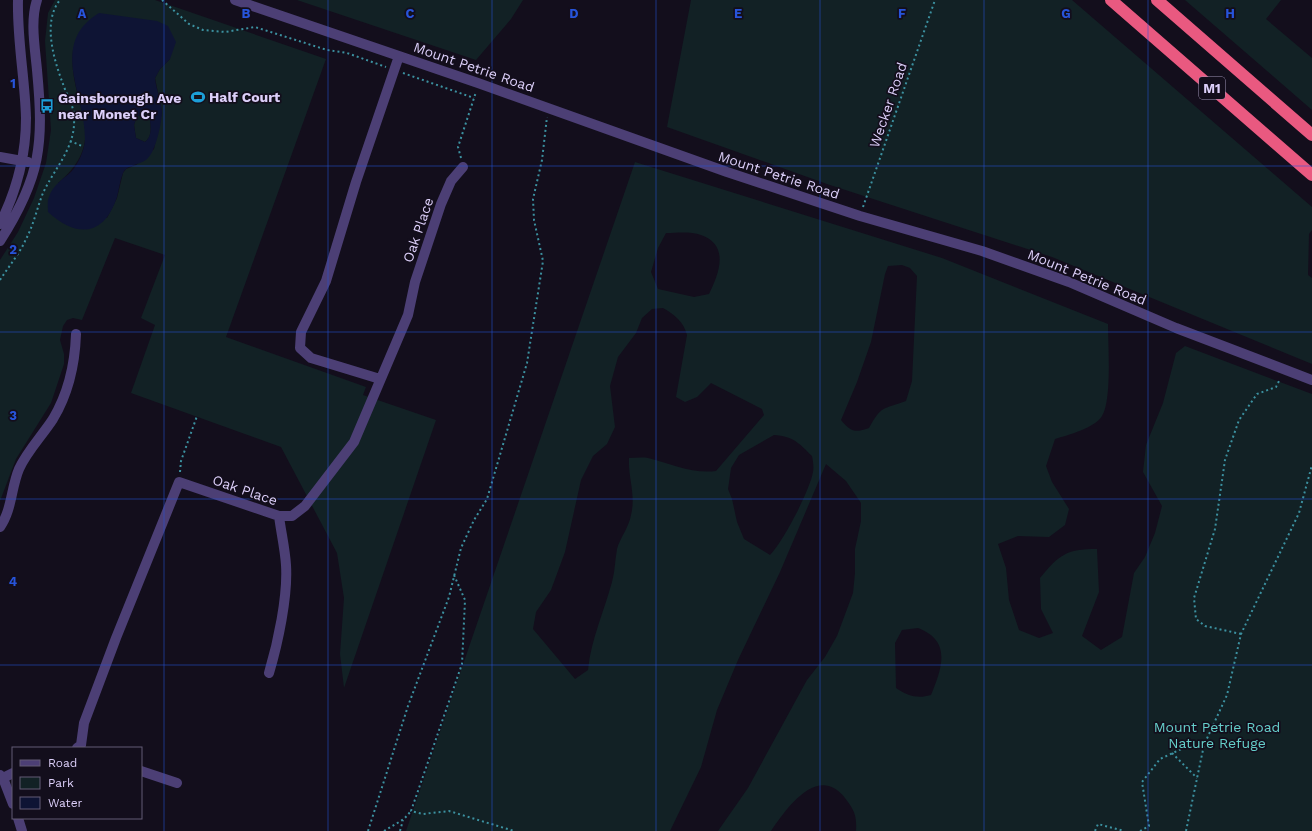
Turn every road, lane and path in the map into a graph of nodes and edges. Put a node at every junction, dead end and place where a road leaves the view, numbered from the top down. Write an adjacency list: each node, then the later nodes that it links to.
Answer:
1 (18, 0): 17 (street)
2 (37, 0): 18 (street)
3 (162, 0): 9 (path)
4 (235, 0): 8 (street, Mount Petrie Road)
5 (935, 0): 21 (path, Wecker Road)
6 (1111, 0): 20 (highway, M1)
7 (1157, 0): 13 (highway, M1)
8 (399, 56): 9 (street); 10 (street, Mount Petrie Road)
9 (395, 70): 11 (path); 26 (street)
10 (478, 83): 11 (path); 12 (street, Mount Petrie Road)
11 (474, 98): 19 (path)
12 (548, 108): 21 (street, Mount Petrie Road); 33 (path)
13 (1312, 135)
14 (70, 141): 15 (path)
15 (82, 146)
16 (0, 157): 17 (street)
17 (21, 161): 18 (street); 22 (street)
18 (36, 164): 23 (street)
19 (463, 167): 26 (street, Oak Place)
20 (1312, 175)
21 (860, 216): 25 (street, Mount Petrie Road)
22 (0, 224)
23 (0, 241)
24 (76, 334): 32 (street)
25 (1284, 371): 27 (street, Mount Petrie Road); 34 (path)
26 (380, 379): 31 (street, Oak Place)
27 (1312, 380)
28 (197, 416): 30 (path)
29 (1312, 466): 34 (path)
30 (179, 482): 31 (street, Oak Place); 37 (street)
31 (279, 516): 35 (street)
32 (0, 527)
33 (454, 575): 45 (path); 49 (path)
34 (1241, 634): 36 (path)
35 (269, 673)
36 (1204, 745): 38 (path); 42 (path)
37 (81, 747)
38 (1172, 753): 42 (path); 55 (path)
39 (142, 771): 43 (street)
40 (12, 773): 41 (street)
41 (1, 777): 44 (street)
42 (1198, 778): 56 (path)
43 (177, 783)
44 (12, 802)
45 (411, 811): 47 (path); 52 (path)
46 (18, 819): 48 (street)
47 (404, 819): 50 (path); 51 (path)
48 (22, 831)
49 (368, 831)
50 (384, 831)
51 (400, 831)
52 (514, 831)
53 (1095, 831): 54 (path)
54 (1124, 831)
55 (1140, 831)
56 (1186, 831)

